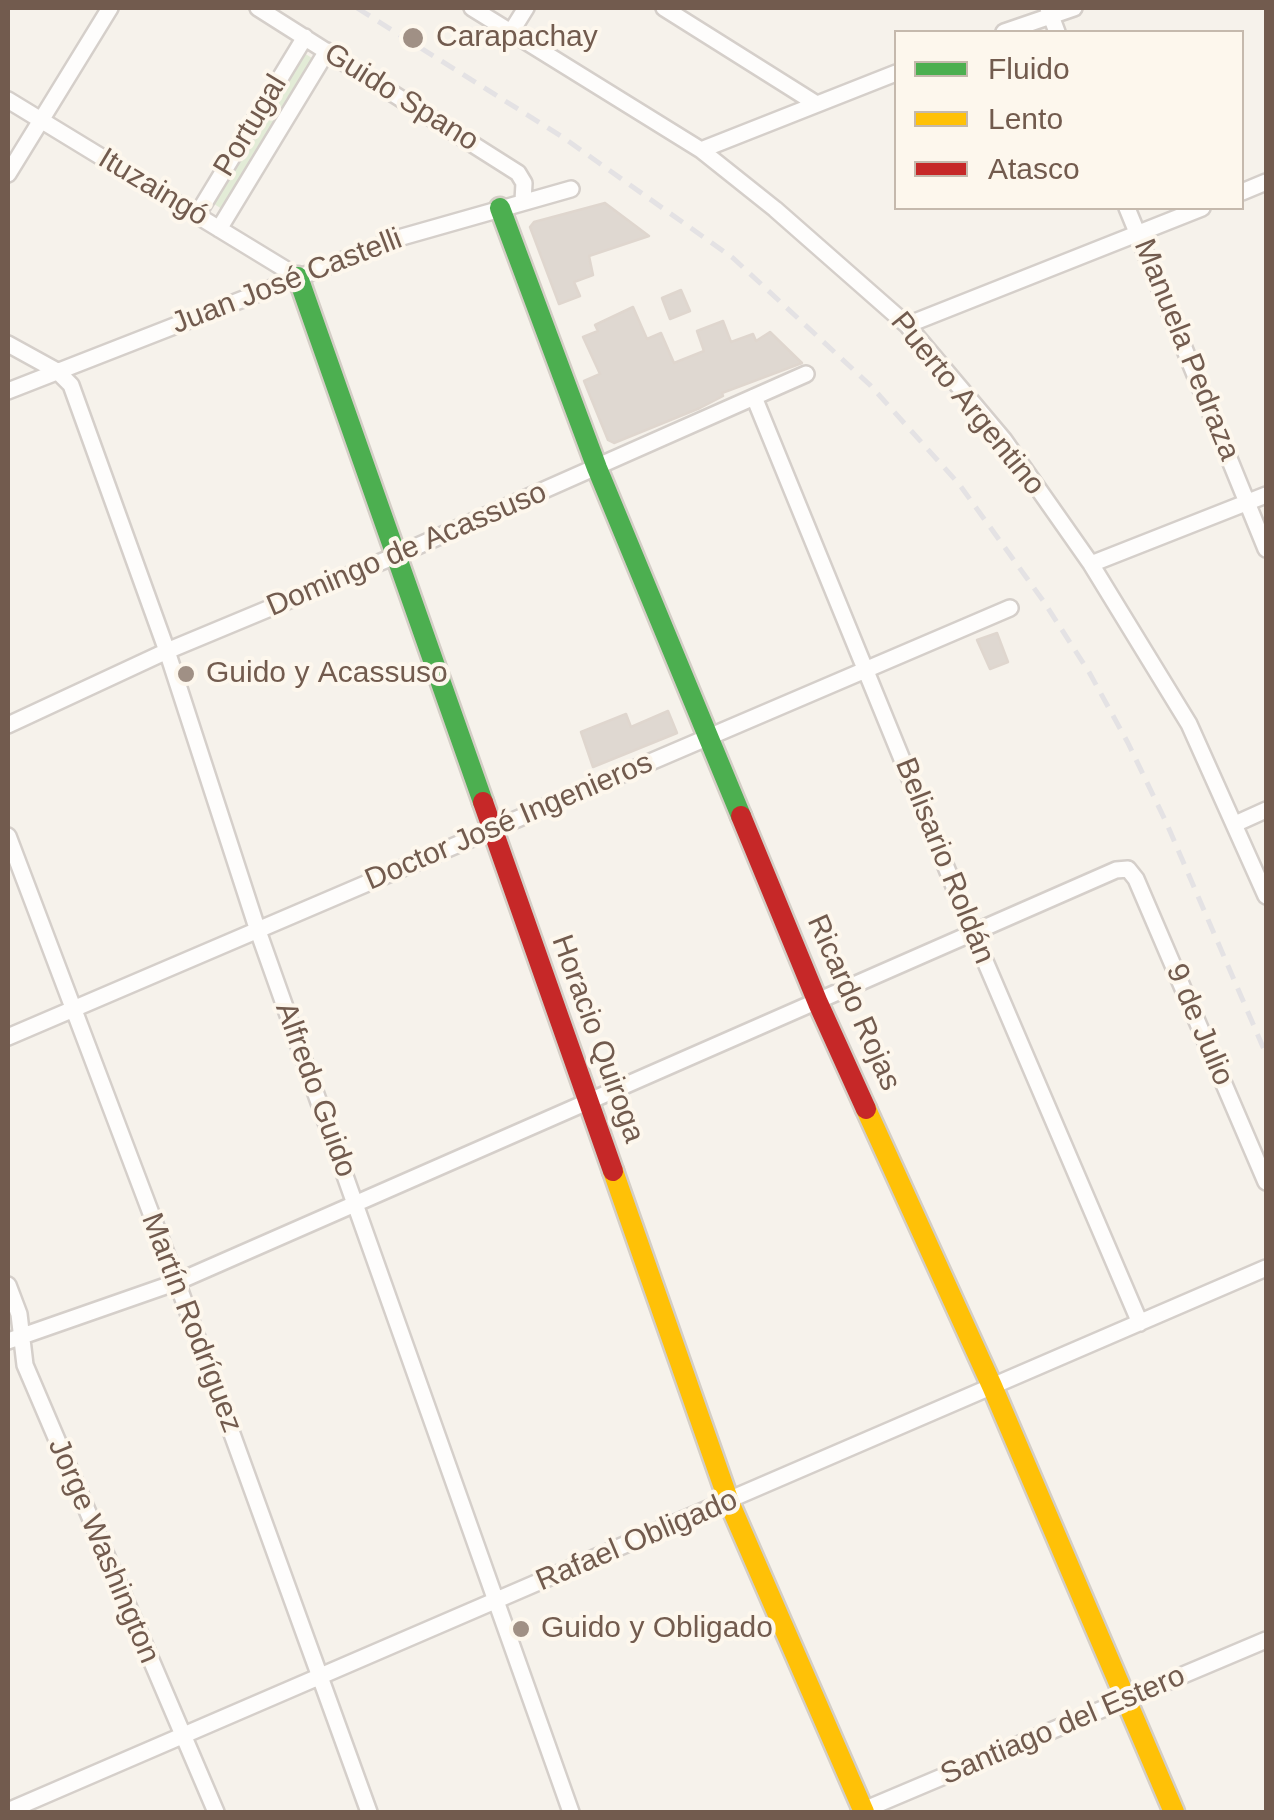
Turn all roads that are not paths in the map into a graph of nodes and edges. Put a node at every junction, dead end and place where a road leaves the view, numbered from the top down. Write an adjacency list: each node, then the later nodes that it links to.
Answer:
1 (110, 8): 16 (street)
2 (258, 8): 11 (street, Guido Spano)
3 (472, 8): 10 (street, Puerto Argentino)
4 (526, 8): 10 (street)
5 (664, 8): 15 (street)
6 (1034, 8): 8 (street)
7 (1074, 8): 8 (street)
8 (1049, 11): 9 (street)
9 (1008, 30)
10 (511, 32): 17 (street, Puerto Argentino)
11 (305, 37): 12 (street, Guido Spano); 24 (street, Portugal)
12 (327, 51): 20 (street, Guido Spano); 25 (street, Portugal)
13 (894, 73): 15 (street)
14 (8, 100): 16 (street, Ituzaingó)
15 (815, 103): 17 (street)
16 (41, 120): 18 (street); 24 (street, Ituzaingó)
17 (701, 150): 28 (street, Puerto Argentino)
18 (8, 174)
19 (571, 189): 20 (street, Juan José Castelli)
20 (523, 202): 21 (street, Juan José Castelli)
21 (500, 208): 27 (street, Juan José Castelli); 34 (street, Ricardo Rojas)
22 (1128, 210): 26 (street, Manuela Pedraza)
23 (1197, 210): 26 (street)
24 (197, 216): 25 (street, Ituzaingó)
25 (220, 229): 27 (street, Ituzaingó)
26 (1138, 233): 28 (street); 36 (street, Manuela Pedraza)
27 (298, 277): 30 (street, Juan José Castelli); 38 (street, Horacio Quiroga)
28 (907, 324): 39 (street, Puerto Argentino)
29 (8, 344): 30 (street)
30 (57, 371): 32 (street, Juan José Castelli); 41 (street, Alfredo Guido)
31 (806, 374): 33 (street, Domingo de Acassuso)
32 (8, 391)
33 (754, 397): 34 (street, Domingo de Acassuso); 42 (street, Belisario Roldán)
34 (597, 468): 38 (street, Domingo de Acassuso); 44 (street, Ricardo Rojas)
35 (1266, 495): 36 (street)
36 (1248, 502): 37 (street, Manuela Pedraza); 39 (street)
37 (1266, 548)
38 (395, 556): 41 (street, Domingo de Acassuso); 47 (street, Horacio Quiroga)
39 (1091, 564): 46 (street, Puerto Argentino)
40 (1010, 608): 42 (street, Doctor José Ingenieros)
41 (167, 651): 43 (street, Domingo de Acassuso); 50 (street, Alfredo Guido)
42 (864, 668): 44 (street, Doctor José Ingenieros); 51 (street, Belisario Roldán)
43 (8, 725)
44 (707, 737): 47 (street, Doctor José Ingenieros); 52 (street, Ricardo Rojas)
45 (1266, 810): 46 (street)
46 (1235, 824): 49 (street, Puerto Argentino)
47 (490, 829): 50 (street, Doctor José Ingenieros); 55 (street, Horacio Quiroga)
48 (8, 836): 53 (street, Martín Rodríguez)
49 (1266, 896)
50 (258, 928): 53 (street, Doctor José Ingenieros); 57 (street, Alfredo Guido)
51 (973, 933): 52 (street); 56 (street, 9 de Julio); 61 (street, Belisario Roldán)
52 (818, 1003): 55 (street); 63 (street, Ricardo Rojas)
53 (71, 1009): 54 (street, Doctor José Ingenieros); 59 (street, Martín Rodríguez)
54 (8, 1036)
55 (589, 1104): 57 (street); 64 (street, Horacio Quiroga)
56 (1266, 1182)
57 (356, 1204): 59 (street); 65 (street, Alfredo Guido)
58 (1266, 1268): 61 (street, Rafael Obligado)
59 (177, 1282): 62 (street); 67 (street, Martín Rodríguez)
60 (8, 1285): 62 (street, Jorge Washington)
61 (1140, 1323): 63 (street, Rafael Obligado)
62 (14, 1339): 69 (street, Jorge Washington)
63 (992, 1386): 64 (street, Rafael Obligado); 68 (street, Ricardo Rojas)
64 (729, 1502): 65 (street, Rafael Obligado); 74 (street, Horacio Quiroga)
65 (498, 1600): 67 (street, Rafael Obligado); 73 (street, Alfredo Guido)
66 (1266, 1640): 68 (street, Santiago del Estero)
67 (322, 1675): 69 (street, Rafael Obligado); 72 (street, Martín Rodríguez)
68 (1126, 1699): 74 (street, Santiago del Estero); 75 (street, Ricardo Rojas)
69 (181, 1735): 70 (street, Rafael Obligado); 71 (street, Jorge Washington)
70 (8, 1811)
71 (216, 1812)
72 (369, 1812)
73 (571, 1812)
74 (862, 1812)
75 (1174, 1812)

